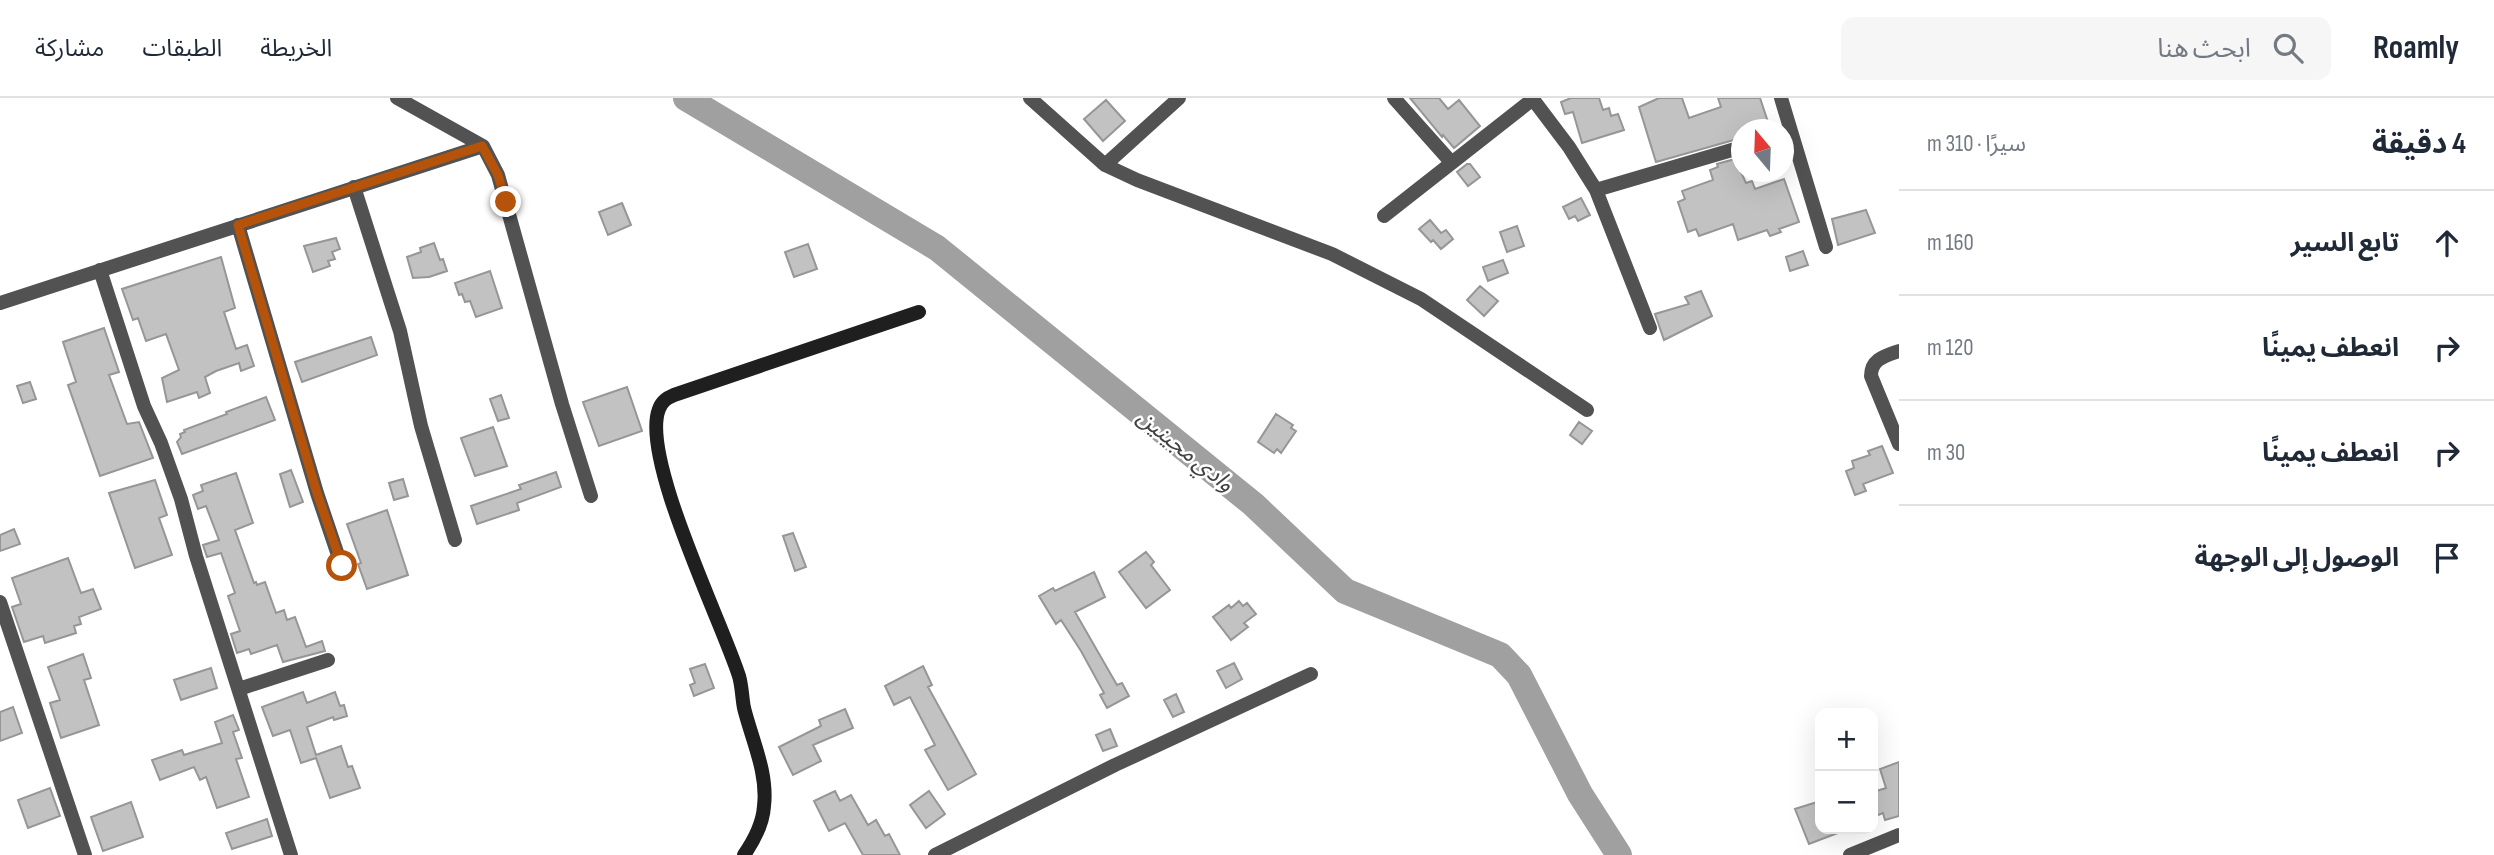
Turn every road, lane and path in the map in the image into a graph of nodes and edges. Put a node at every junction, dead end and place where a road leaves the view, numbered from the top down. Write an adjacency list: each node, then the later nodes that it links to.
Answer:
1 (397, 98): 8 (street)
2 (1030, 98): 12 (street)
3 (1179, 98): 12 (street)
4 (1394, 98): 11 (street)
5 (1781, 98): 7 (street)
6 (1533, 99): 11 (street); 14 (street)
7 (1785, 119)
8 (482, 146): 13 (street); 25 (street)
9 (1731, 150): 14 (street)
10 (1794, 153): 17 (street)
11 (1451, 162): 15 (street)
12 (1105, 165): 23 (street)
13 (354, 187): 16 (street); 26 (street)
14 (1596, 190): 21 (street)
15 (1384, 216)
16 (238, 225): 18 (street); 27 (street)
17 (1826, 247)
18 (100, 270): 19 (street); 31 (street)
19 (0, 303)
20 (919, 312): 35 (street)
21 (1650, 328)
22 (1899, 351): 24 (street)
23 (1587, 410)
24 (1899, 443)
25 (591, 496)
26 (455, 540)
27 (342, 566)
28 (0, 602): 33 (street)
29 (328, 660): 31 (street)
30 (1311, 674): 36 (street)
31 (239, 689): 34 (street)
32 (1899, 835): 37 (street)
33 (85, 855)
34 (291, 855)
35 (744, 855)
36 (935, 855)
37 (1850, 855)

